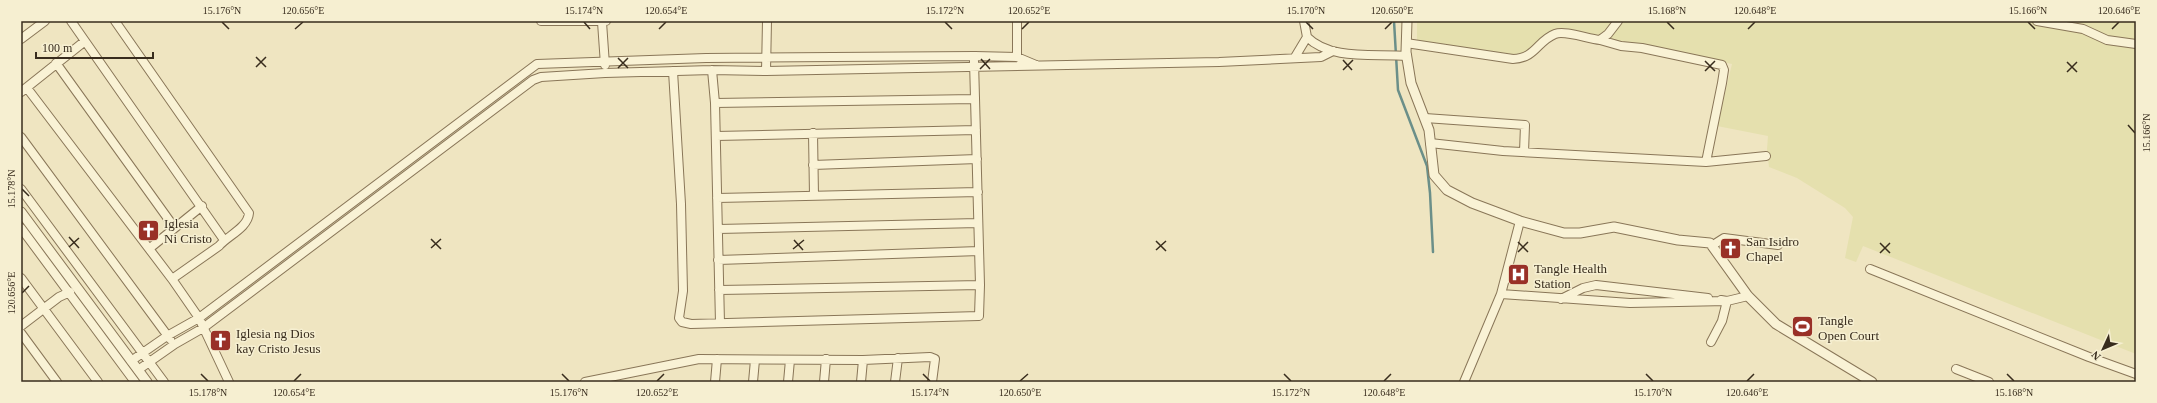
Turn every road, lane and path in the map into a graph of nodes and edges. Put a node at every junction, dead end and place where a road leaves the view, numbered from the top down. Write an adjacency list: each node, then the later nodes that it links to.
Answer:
1 (45, 21): 14 (street)
2 (71, 21): 16 (street)
3 (115, 21): 60 (street)
4 (541, 21): 12 (street)
5 (604, 21): 12 (street); 25 (street)
6 (767, 21): 22 (street)
7 (1017, 21): 23 (street)
8 (1304, 21): 13 (street)
9 (1407, 21): 17 (street)
10 (1618, 21): 15 (street)
11 (2037, 21): 18 (street)
12 (566, 22)
13 (1306, 37): 19 (street); 24 (street)
14 (21, 39)
15 (1600, 40): 17 (street); 47 (street)
16 (86, 41): 26 (street); 53 (street)
17 (1406, 43): 20 (street)
18 (2136, 44)
19 (1333, 51): 20 (street); 24 (street)
20 (1399, 55): 36 (street)
21 (975, 56): 22 (street); 23 (street); 27 (street)
22 (765, 57): 25 (street); 31 (street)
23 (1017, 57): 28 (street)
24 (1295, 57): 28 (street)
25 (604, 61): 32 (street); 39 (street)
26 (56, 63): 33 (street); 57 (street)
27 (974, 66): 28 (street); 31 (street); 34 (street)
28 (1038, 66)
29 (712, 70): 30 (street); 31 (street); 35 (street)
30 (673, 71): 32 (street); 78 (street)
31 (766, 71)
32 (605, 73): 43 (street)
33 (24, 90): 63 (street)
34 (975, 99): 35 (street); 37 (street)
35 (715, 103): 40 (street)
36 (1425, 118): 42 (street); 44 (street)
37 (976, 130): 38 (street); 46 (street)
38 (813, 133): 40 (street); 48 (street)
39 (444, 135): 43 (street); 77 (street)
40 (716, 136): 52 (street)
41 (21, 137): 82 (street)
42 (1430, 143): 44 (street); 55 (street)
43 (451, 144): 80 (street)
44 (1524, 152): 47 (street)
45 (1766, 156): 47 (street)
46 (977, 159): 48 (street); 50 (street)
47 (1706, 162)
48 (813, 165): 51 (street)
49 (21, 189): 85 (street)
50 (978, 192): 51 (street); 56 (street)
51 (814, 196): 52 (street)
52 (717, 198): 59 (street)
53 (202, 206): 57 (street); 60 (street)
54 (21, 212): 89 (street)
55 (1520, 221): 61 (street); 72 (street)
56 (978, 223): 59 (street); 64 (street)
57 (174, 227): 63 (street)
58 (21, 228): 71 (street)
59 (718, 229): 65 (street)
60 (224, 240): 68 (street)
61 (1713, 245): 62 (street); 73 (street)
62 (1778, 245)
63 (150, 248): 68 (street)
64 (979, 251): 65 (street); 69 (street)
65 (718, 260): 70 (street)
66 (1870, 269): 96 (street)
67 (21, 278): 76 (street)
68 (172, 279): 77 (street)
69 (980, 285): 70 (street); 78 (street)
70 (719, 290): 78 (street)
71 (70, 292): 76 (street); 99 (street)
72 (1501, 294): 74 (street); 111 (street)
73 (1748, 296): 75 (street); 112 (street)
74 (1560, 299): 75 (street); 75 (street)
75 (1727, 301): 83 (street)
76 (44, 309): 79 (street); 98 (street)
77 (199, 318): 80 (street); 82 (street)
78 (720, 323)
79 (21, 326)
80 (203, 328): 84 (street); 102 (street)
81 (21, 333): 97 (street)
82 (167, 336): 84 (street); 85 (street)
83 (1711, 342)
84 (175, 344): 93 (street)
85 (143, 353): 89 (street); 93 (street)
86 (898, 358): 92 (street); 109 (street); 110 (street)
87 (717, 359): 90 (street); 103 (street); 104 (street)
88 (826, 359): 91 (street); 92 (street); 107 (street)
89 (131, 360): 95 (street)
90 (755, 360): 91 (street); 105 (street)
91 (790, 360): 106 (street)
92 (863, 360): 108 (street)
93 (150, 362): 95 (street); 101 (street)
94 (1956, 369): 113 (street)
95 (138, 370): 100 (street)
96 (2136, 374)
97 (57, 382)
98 (98, 382)
99 (135, 382)
100 (147, 382)
101 (164, 382)
102 (229, 382)
103 (585, 382)
104 (715, 382)
105 (753, 382)
106 (788, 382)
107 (824, 382)
108 (860, 382)
109 (895, 382)
110 (932, 382)
111 (1464, 382)
112 (1872, 382)
113 (1989, 382)

